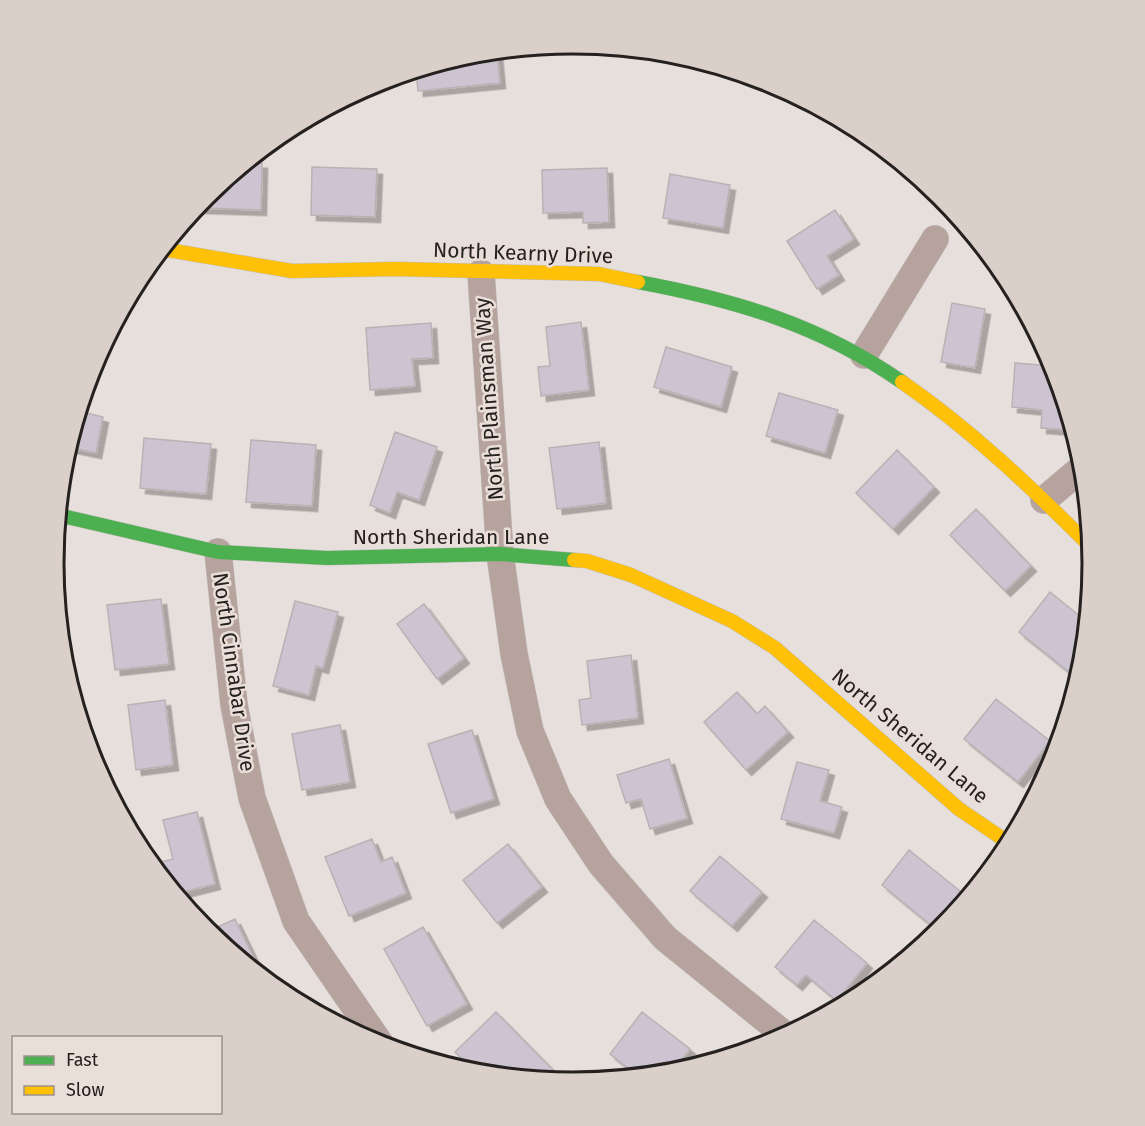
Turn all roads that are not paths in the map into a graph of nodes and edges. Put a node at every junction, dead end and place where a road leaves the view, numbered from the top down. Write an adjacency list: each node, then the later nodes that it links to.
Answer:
1 (935, 239): 4 (street)
2 (171, 251): 3 (street, North Kearny Drive)
3 (481, 273): 4 (street, North Kearny Drive); 10 (street, North Plainsman Way)
4 (864, 355): 6 (street, North Kearny Drive)
5 (1074, 476): 6 (street)
6 (1044, 500): 8 (street, North Kearny Drive)
7 (66, 517): 9 (street, North Sheridan Lane)
8 (1080, 536)
9 (218, 552): 10 (street, North Sheridan Lane); 13 (street, North Cinnabar Drive)
10 (500, 554): 11 (street, North Sheridan Lane); 12 (street, North Plainsman Way)
11 (1001, 838)
12 (777, 1029)
13 (371, 1030)

